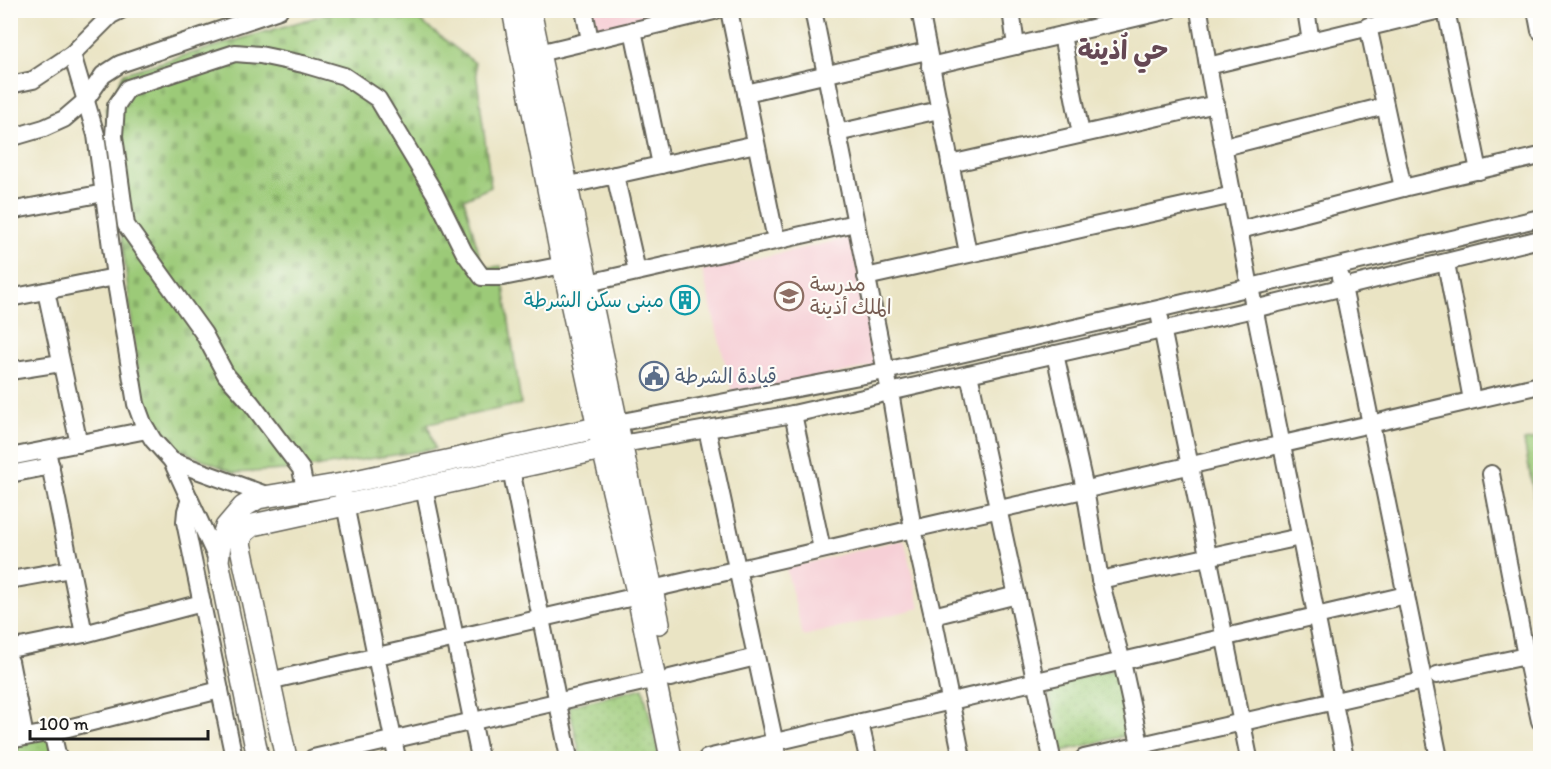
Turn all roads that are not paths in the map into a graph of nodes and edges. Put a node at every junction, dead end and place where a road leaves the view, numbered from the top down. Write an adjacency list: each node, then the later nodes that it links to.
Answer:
1 (279, 10): 31 (street)
2 (513, 10): 45 (main road)
3 (531, 10): 24 (main road)
4 (584, 10): 21 (street)
5 (729, 10): 30 (street)
6 (813, 10): 28 (street)
7 (920, 10): 26 (street)
8 (1011, 10): 23 (street)
9 (1169, 10): 20 (street)
10 (1199, 10): 27 (street)
11 (1306, 10): 22 (street)
12 (1440, 10): 17 (street)
13 (1446, 10): 43 (street)
14 (1536, 10): 19 (street)
15 (714, 11): 18 (street)
16 (114, 12): 25 (street)
17 (1368, 26): 22 (street); 33 (street)
18 (633, 30): 21 (street); 42 (street)
19 (1540, 31)
20 (1062, 35): 23 (street); 36 (street)
21 (590, 40): 24 (street)
22 (1311, 42): 27 (street)
23 (1016, 46): 26 (street)
24 (540, 53): 45 (main road)
25 (72, 54): 29 (street); 31 (street)
26 (929, 58): 28 (street); 34 (street)
27 (1208, 66): 32 (street)
28 (826, 74): 30 (street); 35 (street)
29 (10, 86)
30 (746, 93): 38 (street)
31 (85, 101): 37 (street); 47 (street)
32 (1216, 104): 36 (street); 39 (street)
33 (1385, 106): 39 (street); 46 (street)
34 (939, 110): 35 (street); 41 (street)
35 (837, 133): 51 (street)
36 (1082, 134): 41 (street)
37 (10, 138)
38 (756, 144): 42 (street); 54 (street)
39 (1224, 147): 48 (street)
40 (1540, 156): 43 (street)
41 (950, 164): 55 (street)
42 (662, 165): 44 (street)
43 (1479, 171): 46 (street)
44 (615, 175): 45 (street); 59 (street)
45 (559, 187): 57 (main road); 62 (main road)
46 (1403, 188): 52 (street)
47 (104, 193): 49 (street); 60 (street)
48 (1233, 195): 52 (street); 55 (street)
49 (10, 211)
50 (1540, 218): 58 (street)
51 (855, 223): 54 (street); 61 (street)
52 (1240, 230): 63 (street)
53 (1540, 239): 56 (street)
54 (776, 240): 59 (street)
55 (968, 252): 61 (street)
56 (1446, 263): 64 (street); 77 (street)
57 (563, 265): 80 (main road); 95 (street)
58 (1339, 266): 63 (street); 64 (street)
59 (636, 271): 62 (street)
60 (115, 276): 65 (street); 82 (street)
61 (866, 276): 73 (street)
62 (588, 283): 80 (main road)
63 (1250, 287): 67 (street); 68 (street)
64 (1343, 288): 68 (street); 79 (street)
65 (46, 291): 66 (street); 71 (street)
66 (10, 298)
67 (1158, 309): 69 (street); 73 (street)
68 (1254, 309): 69 (street); 84 (street)
69 (1162, 329): 70 (street); 89 (street)
70 (1055, 354): 74 (street); 96 (street)
71 (61, 363): 72 (street); 83 (street)
72 (10, 371)
73 (885, 371): 76 (street); 80 (street)
74 (969, 374): 76 (street); 100 (street)
75 (1540, 385): 77 (street)
76 (890, 392): 78 (street); 101 (street)
77 (1472, 400): 79 (street)
78 (793, 414): 81 (street); 104 (street)
79 (1371, 424): 84 (street); 112 (street)
80 (607, 426): 85 (main road); 93 (main road)
81 (707, 429): 85 (street); 108 (street)
82 (147, 430): 83 (street); 88 (street)
83 (78, 444): 87 (street)
84 (1281, 444): 89 (street); 103 (street)
85 (613, 447): 90 (main road); 111 (main road)
86 (10, 457): 87 (street)
87 (49, 458): 91 (street); 107 (street)
88 (172, 461): 97 (street); 98 (street)
89 (1189, 465): 96 (street); 105 (street)
90 (511, 469): 94 (main road); 117 (street)
91 (10, 474)
92 (1491, 474): 122 (street)
93 (342, 484): 95 (main road); 99 (street)
94 (424, 488): 99 (main road); 119 (street)
95 (305, 489): 97 (main road)
96 (1084, 489): 100 (street); 110 (street)
97 (266, 495): 102 (main road)
98 (190, 500): 106 (street); 114 (street)
99 (344, 505): 102 (main road); 123 (street)
100 (998, 509): 101 (street); 113 (street)
101 (913, 529): 104 (street); 115 (street)
102 (234, 530): 106 (main road); 129 (main road)
103 (1300, 537): 105 (street); 116 (street)
104 (822, 549): 108 (street)
105 (1208, 557): 110 (street); 120 (street)
106 (218, 561): 146 (main road)
107 (71, 569): 109 (street); 118 (street)
108 (737, 569): 111 (street); 124 (street)
109 (10, 580)
110 (1100, 580): 126 (street)
111 (645, 592): 117 (street); 128 (main road)
112 (1406, 595): 116 (street); 127 (street)
113 (1017, 596): 115 (street); 130 (street)
114 (202, 603): 118 (street); 131 (street)
115 (933, 615): 134 (street)
116 (1316, 617): 120 (street); 132 (street)
117 (540, 619): 119 (street); 133 (street)
118 (84, 634): 121 (street)
119 (455, 638): 123 (street); 136 (street)
120 (1224, 638): 126 (street); 137 (street)
121 (10, 649)
122 (1533, 652): 127 (street); 135 (street)
123 (375, 657): 129 (street); 141 (street)
124 (756, 657): 128 (street); 142 (street)
125 (10, 661): 140 (street)
126 (1122, 662): 130 (street); 143 (street)
127 (1430, 678): 132 (street); 161 (street)
128 (663, 679): 133 (street); 152 (main road); 153 (main road)
129 (269, 681): 147 (main road)
130 (1036, 682): 134 (street); 157 (street)
131 (220, 690): 139 (street); 145 (street)
132 (1333, 701): 137 (street); 160 (street)
133 (557, 702): 136 (street); 151 (street)
134 (950, 702): 138 (street); 156 (street)
135 (1540, 721)
136 (472, 722): 141 (street); 150 (street)
137 (1242, 722): 143 (street); 159 (street)
138 (860, 723): 142 (street); 155 (street)
139 (52, 732): 140 (street); 144 (street)
140 (18, 739)
141 (393, 740): 148 (street); 149 (street)
142 (776, 751): 154 (street)
143 (1142, 752): 158 (street)
144 (58, 759)
145 (234, 759)
146 (258, 759)
147 (286, 759)
148 (313, 759)
149 (397, 759)
150 (480, 759)
151 (569, 759)
152 (671, 759)
153 (686, 759)
154 (707, 759)
155 (868, 759)
156 (962, 759)
157 (1052, 759)
158 (1084, 759)
159 (1249, 759)
160 (1344, 759)
161 (1438, 759)

